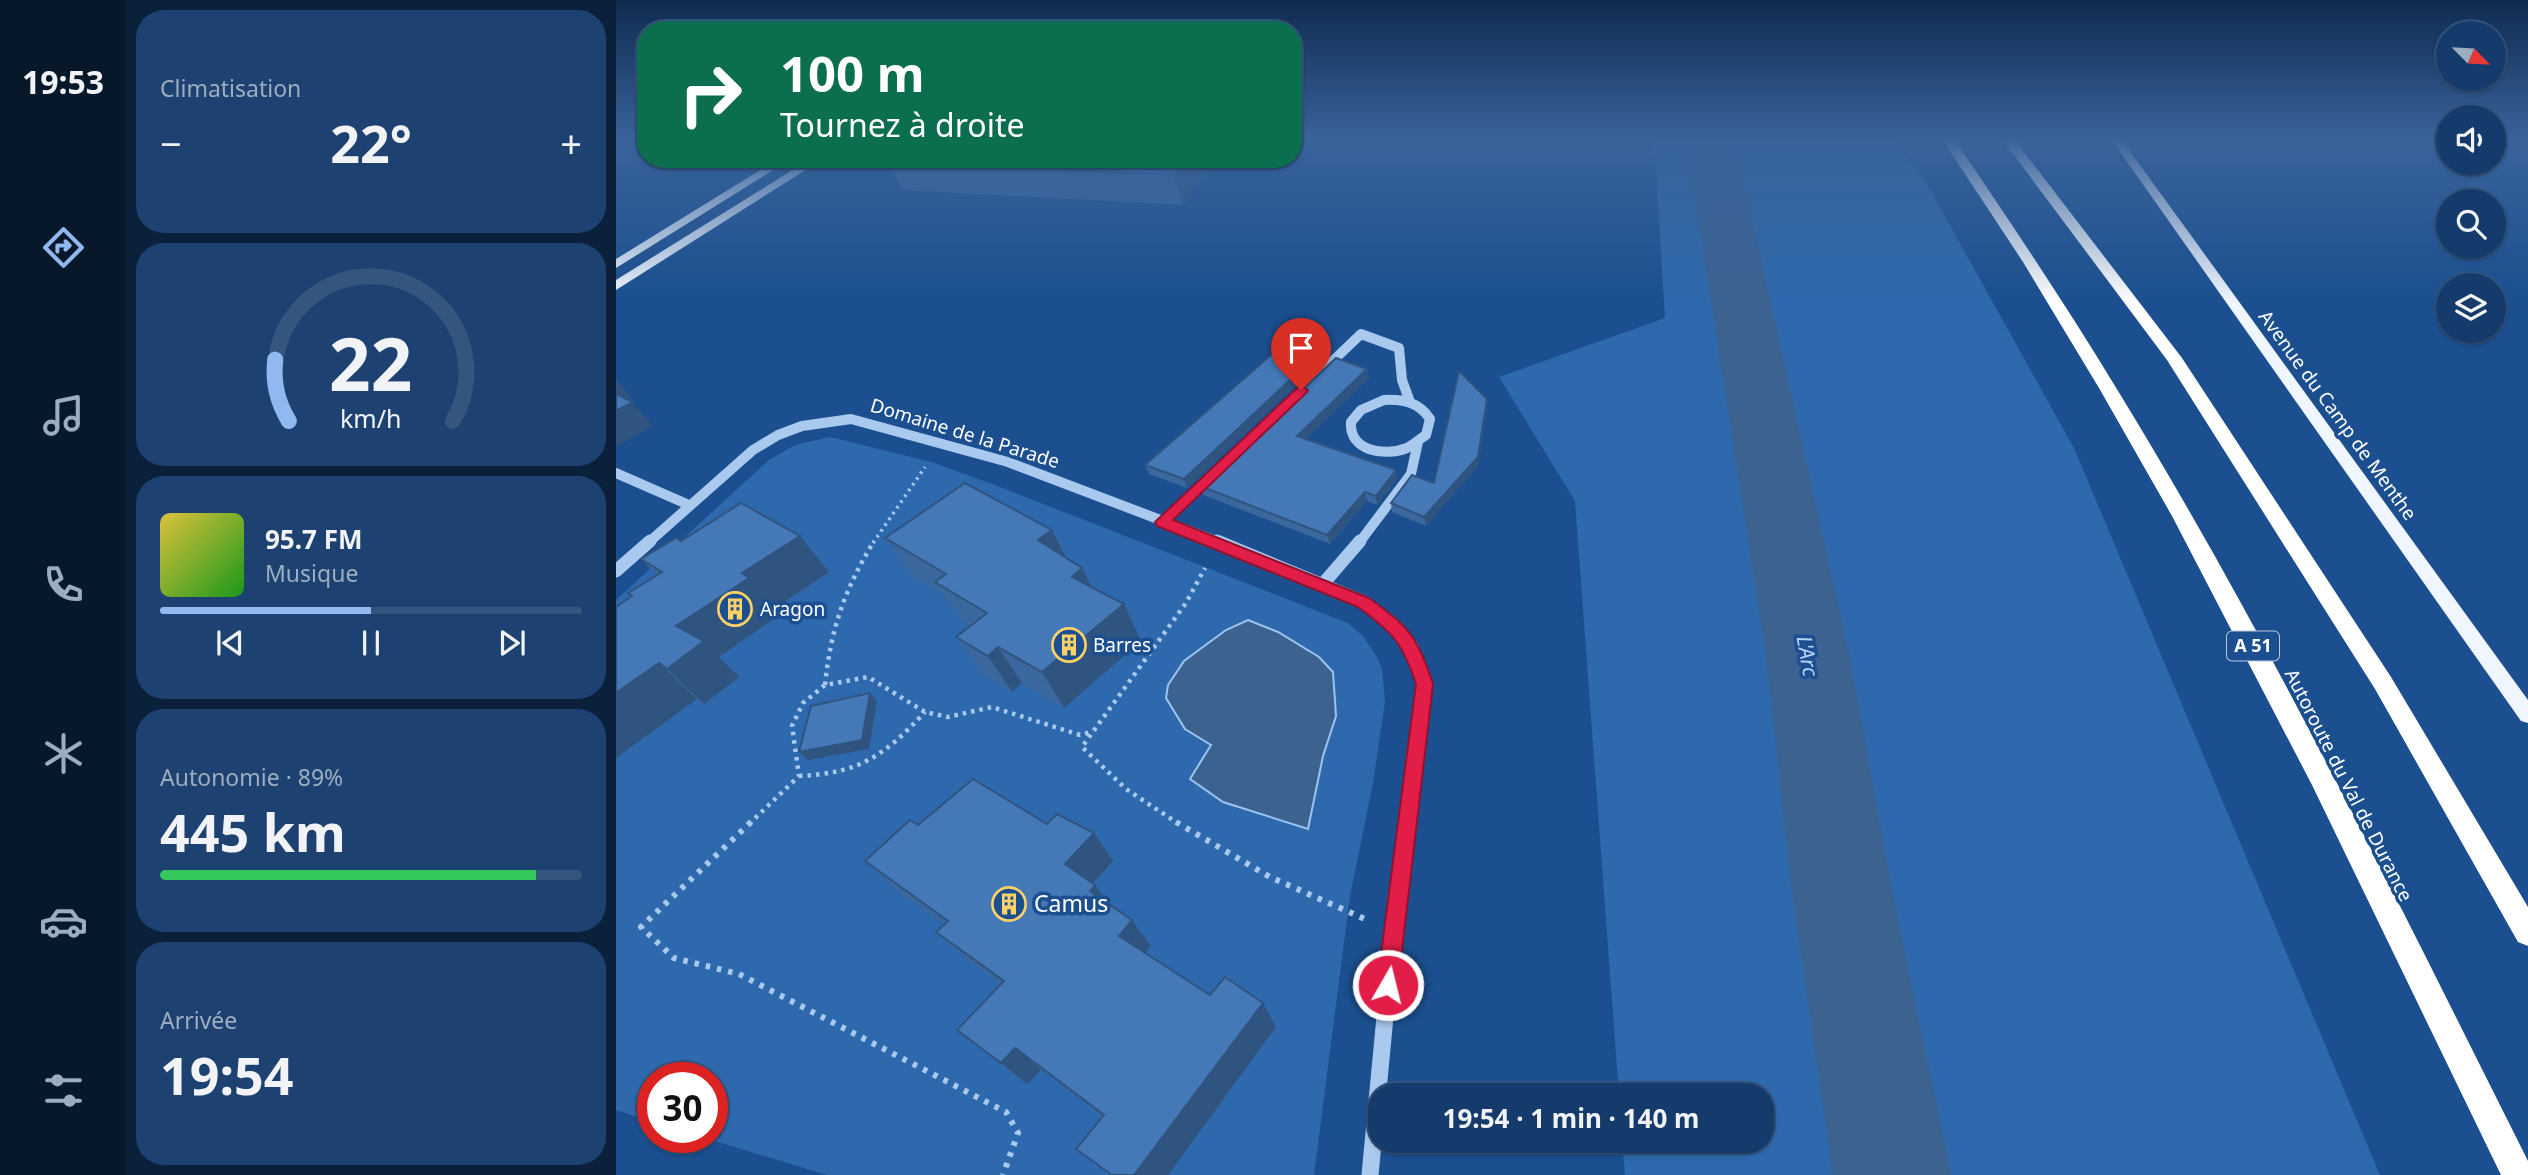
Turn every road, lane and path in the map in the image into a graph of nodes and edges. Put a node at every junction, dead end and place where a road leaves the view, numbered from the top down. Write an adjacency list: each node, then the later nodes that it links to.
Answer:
1 (730, 194): 6 (main road)
2 (763, 194): 7 (main road)
3 (1987, 194): 28 (highway, Autoroute du Val de Durance / A 51)
4 (2050, 194): 25 (highway)
5 (2155, 194): 21 (main road, Avenue du Camp de Menthe)
6 (616, 264)
7 (616, 286)
8 (1292, 400): 9 (street)
9 (1410, 402): 10 (street); 10 (street)
10 (1418, 442): 18 (street)
11 (943, 444): 14 (street, Domaine de la Parade); 15 (street, Domaine de la Parade); 19 (path)
12 (1222, 466): 15 (street)
13 (616, 473): 14 (street)
14 (689, 505): 17 (street, Domaine de la Parade)
15 (1163, 522): 16 (street, Domaine de la Parade)
16 (1219, 542): 18 (street, Domaine de la Parade); 22 (path)
17 (616, 571)
18 (1322, 585): 24 (street, Domaine de la Parade)
19 (825, 685): 20 (path); 23 (path)
20 (925, 712): 22 (path); 23 (path)
21 (2528, 715)
22 (1091, 732): 24 (path)
23 (799, 776): 26 (path)
24 (1395, 932): 27 (street, Domaine de la Parade)
25 (2528, 933)
26 (1003, 1175)
27 (1370, 1175)
28 (2518, 1175)

